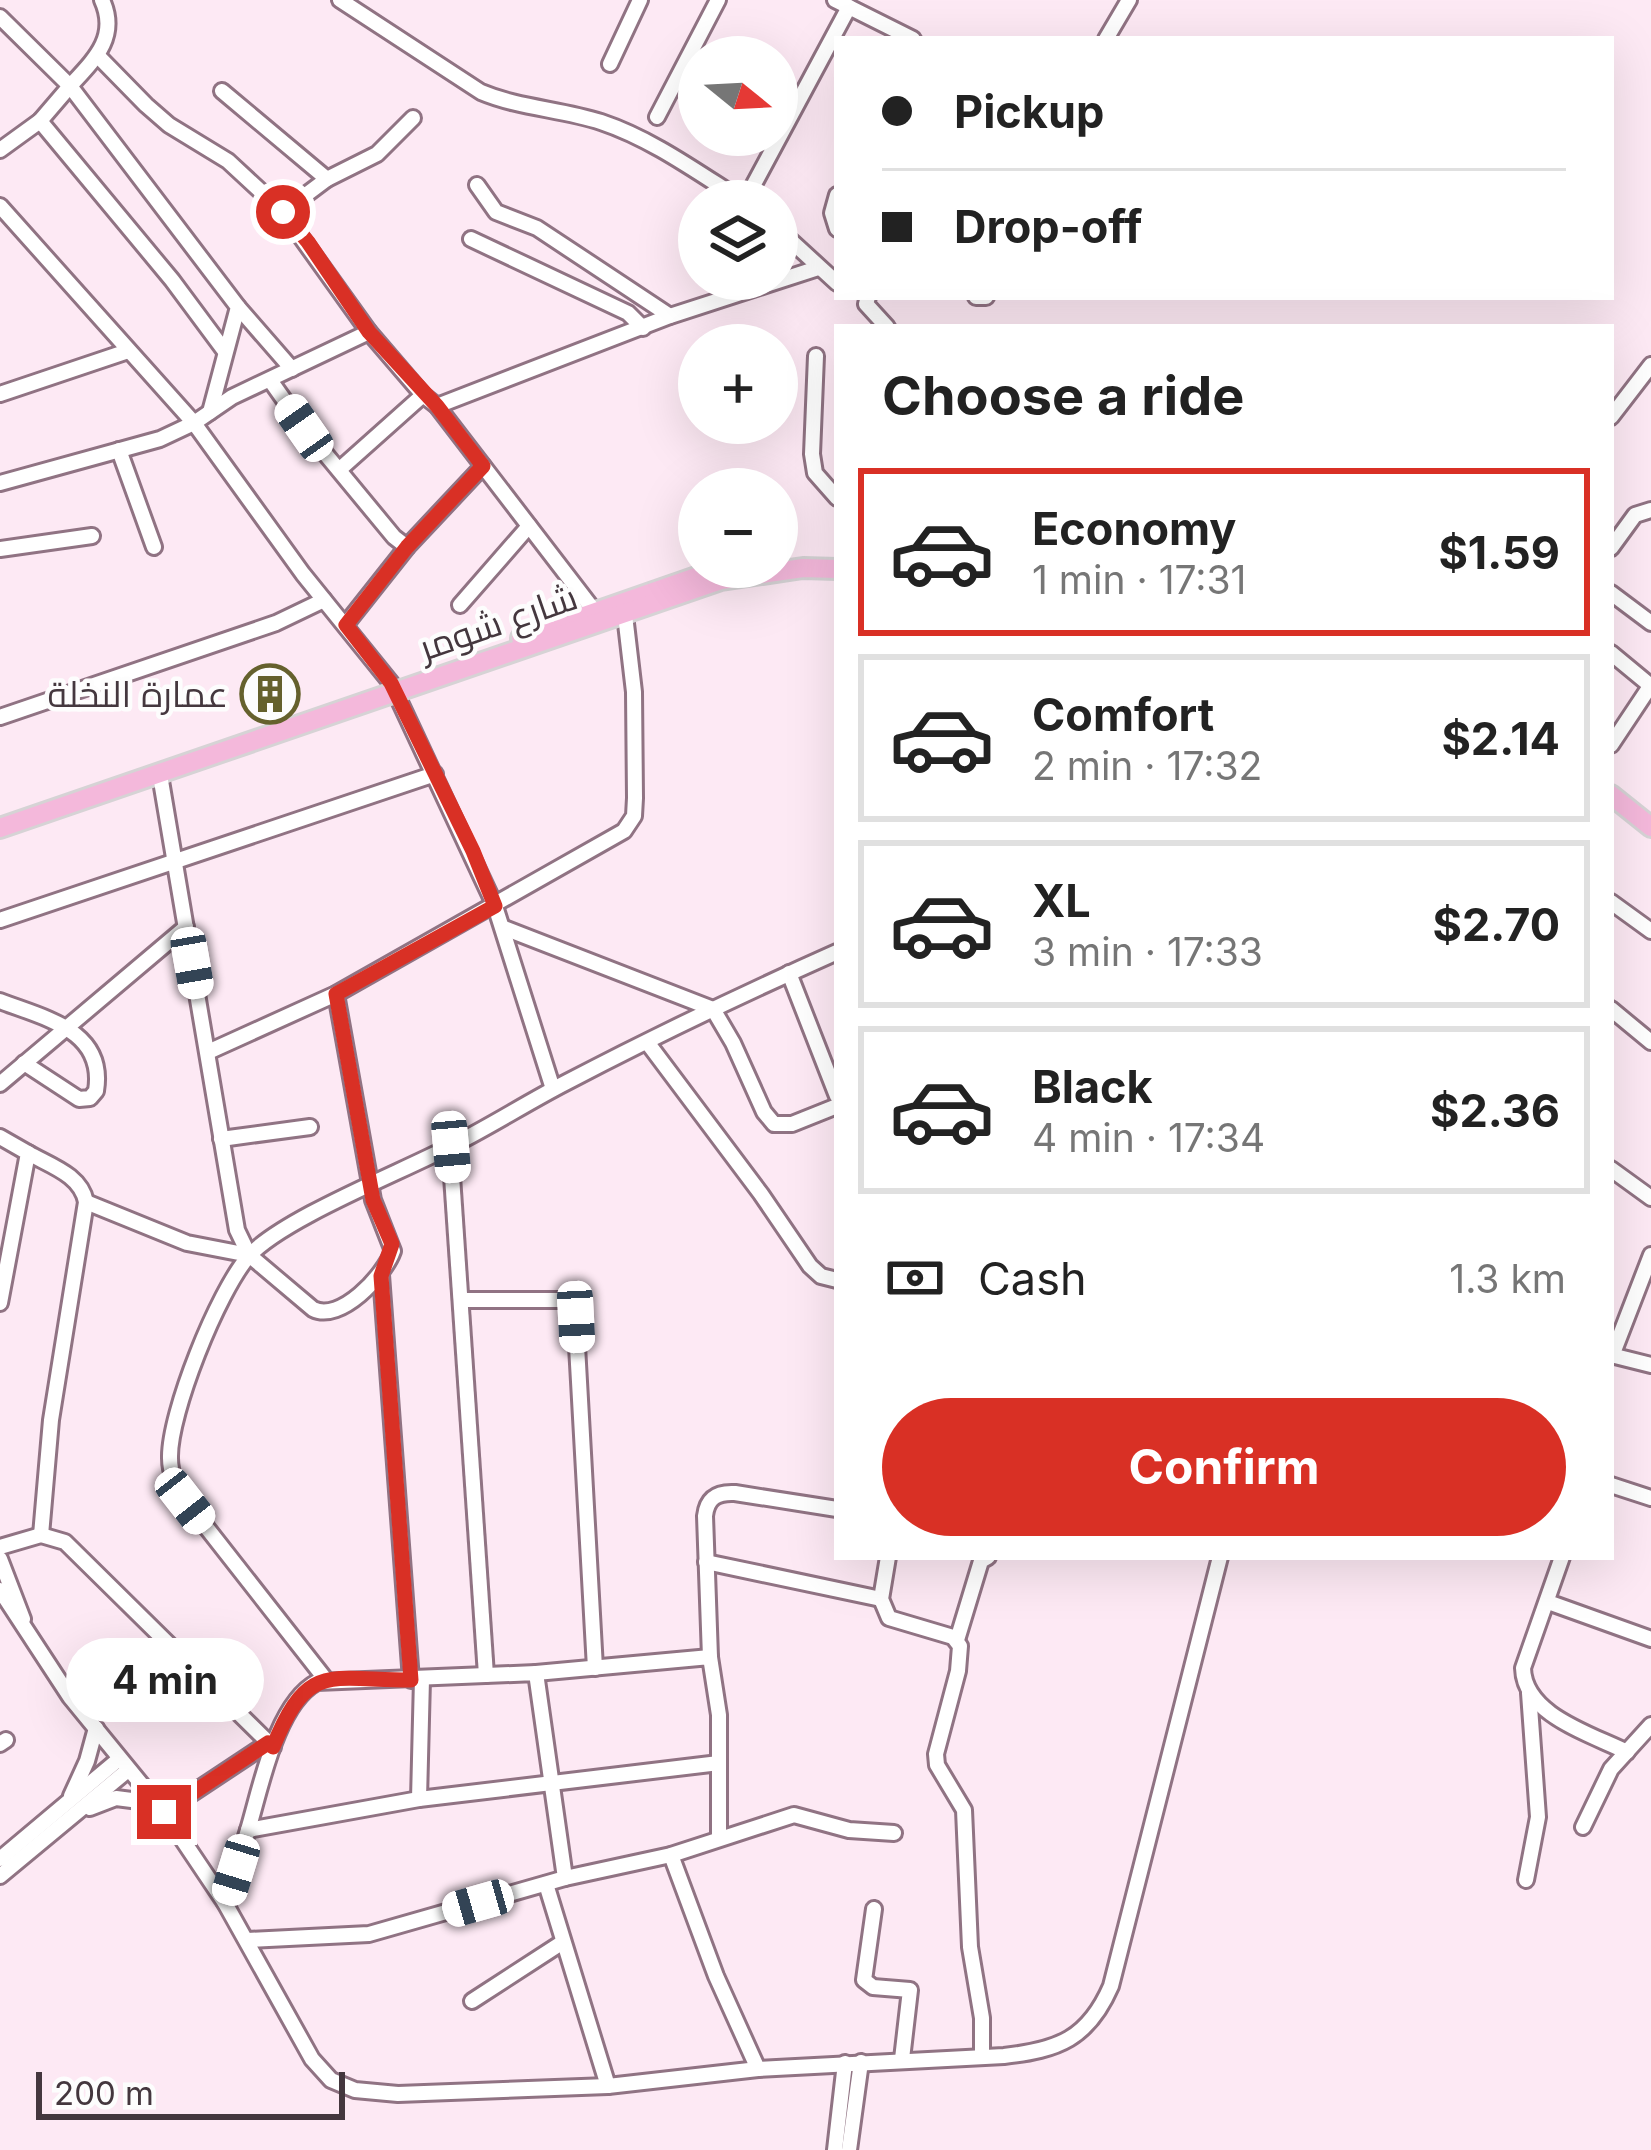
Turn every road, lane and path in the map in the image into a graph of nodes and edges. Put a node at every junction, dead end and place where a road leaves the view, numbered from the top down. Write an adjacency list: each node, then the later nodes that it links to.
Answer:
1 (101, 0): 10 (street)
2 (340, 0): 19 (street)
3 (640, 0): 11 (street)
4 (718, 0): 14 (street)
5 (1129, 0): 9 (street)
6 (842, 3): 8 (street); 20 (street)
7 (0, 17): 12 (street)
8 (906, 36)
9 (1108, 36)
10 (98, 56): 12 (street); 23 (street)
11 (610, 64)
12 (70, 86): 16 (street); 29 (street)
13 (222, 91): 18 (street)
14 (657, 117)
15 (413, 118): 18 (street)
16 (40, 121): 17 (street); 34 (street)
17 (0, 149)
18 (327, 179): 23 (street)
19 (710, 180)
20 (754, 180)
21 (477, 185): 30 (street)
22 (0, 206): 35 (street)
23 (283, 212): 33 (street)
24 (471, 239): 32 (street)
25 (798, 249): 26 (street)
26 (818, 268): 27 (street); 30 (street)
27 (834, 281)
28 (865, 300): 31 (street)
29 (238, 307): 34 (street); 38 (street)
30 (670, 316): 32 (street)
31 (885, 324)
32 (643, 328): 42 (street)
33 (369, 332): 38 (street); 41 (street)
34 (224, 350): 43 (street)
35 (128, 351): 40 (street); 45 (street)
36 (816, 356): 50 (street)
37 (1651, 365): 44 (street)
38 (292, 369): 39 (street)
39 (270, 380): 43 (street); 48 (street)
40 (0, 394)
41 (423, 395): 42 (street); 48 (street)
42 (437, 406): 47 (street)
43 (210, 412): 45 (street)
44 (1614, 413)
45 (194, 423): 46 (street); 63 (street)
46 (119, 450): 49 (street); 55 (street)
47 (483, 466): 52 (street); 56 (street)
48 (340, 469): 56 (street)
49 (0, 483)
50 (834, 494)
51 (1651, 510): 54 (street)
52 (529, 526): 64 (street); 66 (street)
53 (92, 536): 57 (street)
54 (1614, 544)
55 (154, 547)
56 (407, 547): 68 (street)
57 (0, 549)
58 (834, 569): 59 (main road, شارع شومر)
59 (798, 572)
60 (678, 583): 66 (main road, شارع شومر)
61 (706, 588): 65 (main road, شارع شومر)
62 (1614, 595): 67 (street)
63 (324, 600): 68 (street); 71 (street)
64 (460, 605)
65 (625, 615): 66 (main road, شارع شومر); 81 (street)
66 (599, 616): 70 (main road, شارع شومر)
67 (1651, 623)
68 (346, 625): 70 (street)
69 (1614, 655): 72 (street)
70 (393, 687): 73 (street); 74 (main road, شارع شومر); 76 (main road, شارع شومر)
71 (0, 717)
72 (1614, 741)
73 (435, 774): 79 (street); 81 (street)
74 (160, 775): 78 (main road, شارع شومر); 79 (street)
75 (1614, 797): 77 (main road)
76 (0, 814)
77 (1651, 826)
78 (0, 828)
79 (173, 861): 82 (street); 83 (street)
80 (1614, 904): 85 (street)
81 (495, 906): 84 (street); 88 (street)
82 (0, 920)
83 (186, 927): 92 (street); 95 (street)
84 (504, 928): 90 (street); 99 (street)
85 (1651, 931)
86 (834, 953): 87 (street)
87 (789, 973): 90 (street); 98 (street)
88 (336, 994): 95 (street); 107 (street)
89 (0, 1001): 92 (street)
90 (713, 1009): 93 (street); 100 (street)
91 (1614, 1011): 94 (street)
92 (70, 1028): 96 (street); 96 (street)
93 (647, 1042): 99 (street); 113 (street)
94 (1651, 1042)
95 (208, 1052): 103 (street)
96 (24, 1064): 97 (street)
97 (0, 1084)
98 (834, 1088)
99 (553, 1089): 104 (street)
100 (834, 1107)
101 (310, 1127): 103 (street)
102 (0, 1137): 105 (street)
103 (221, 1139): 110 (street)
104 (451, 1147): 107 (street); 114 (street)
105 (28, 1154): 109 (street); 115 (street)
106 (1614, 1171): 108 (street)
107 (371, 1186): 110 (street); 112 (street)
108 (1651, 1198)
109 (86, 1202): 110 (street); 122 (street)
110 (249, 1255): 112 (street); 141 (street)
111 (1651, 1255): 116 (street)
112 (381, 1276): 140 (street)
113 (834, 1279)
114 (463, 1300): 137 (street); 139 (street)
115 (0, 1303)
116 (1614, 1350)
117 (1614, 1356): 118 (street)
118 (1651, 1366)
119 (1614, 1486): 120 (street)
120 (1651, 1498)
121 (834, 1509): 129 (street)
122 (41, 1535): 123 (street); 145 (street)
123 (0, 1546)
124 (0, 1558): 133 (street)
125 (887, 1560): 131 (street)
126 (983, 1560): 135 (street)
127 (1219, 1560): 168 (street)
128 (1561, 1560): 132 (street)
129 (706, 1562): 131 (street); 136 (street)
130 (0, 1590): 133 (street)
131 (881, 1599): 135 (street)
132 (1548, 1602): 134 (street); 142 (street)
133 (28, 1635): 144 (street)
134 (1651, 1639)
135 (958, 1640): 168 (street)
136 (710, 1658): 137 (street); 147 (street)
137 (596, 1668): 138 (street)
138 (536, 1673): 139 (street); 149 (street)
139 (486, 1675): 140 (street)
140 (416, 1679): 141 (street); 150 (street)
141 (326, 1680): 145 (street)
142 (1529, 1694): 146 (street); 161 (street)
143 (1651, 1725): 146 (street)
144 (96, 1728): 148 (street); 152 (street)
145 (271, 1745): 151 (street); 154 (street)
146 (1638, 1748): 153 (street)
147 (719, 1763): 149 (street); 156 (street)
148 (124, 1764): 151 (street); 152 (street)
149 (550, 1783): 150 (street); 160 (street)
150 (419, 1799): 154 (street)
151 (160, 1808): 152 (street); 163 (street)
152 (71, 1809): 158 (street); 159 (street)
153 (1582, 1826)
154 (248, 1830): 163 (street)
155 (894, 1833): 156 (street)
156 (719, 1836): 157 (street)
157 (671, 1855): 160 (street); 171 (street)
158 (0, 1859)
159 (0, 1876)
160 (565, 1878): 162 (street)
161 (1526, 1880)
162 (546, 1884): 165 (street); 166 (street)
163 (225, 1903): 165 (street)
164 (874, 1909): 169 (street)
165 (248, 1940): 172 (street)
166 (563, 1942): 167 (street); 172 (street)
167 (472, 2001)
168 (982, 2057): 169 (street)
169 (902, 2059): 170 (street)
170 (853, 2062): 171 (street); 173 (street); 174 (street)
171 (758, 2069): 172 (street)
172 (608, 2086)
173 (835, 2150)
174 (848, 2150)

